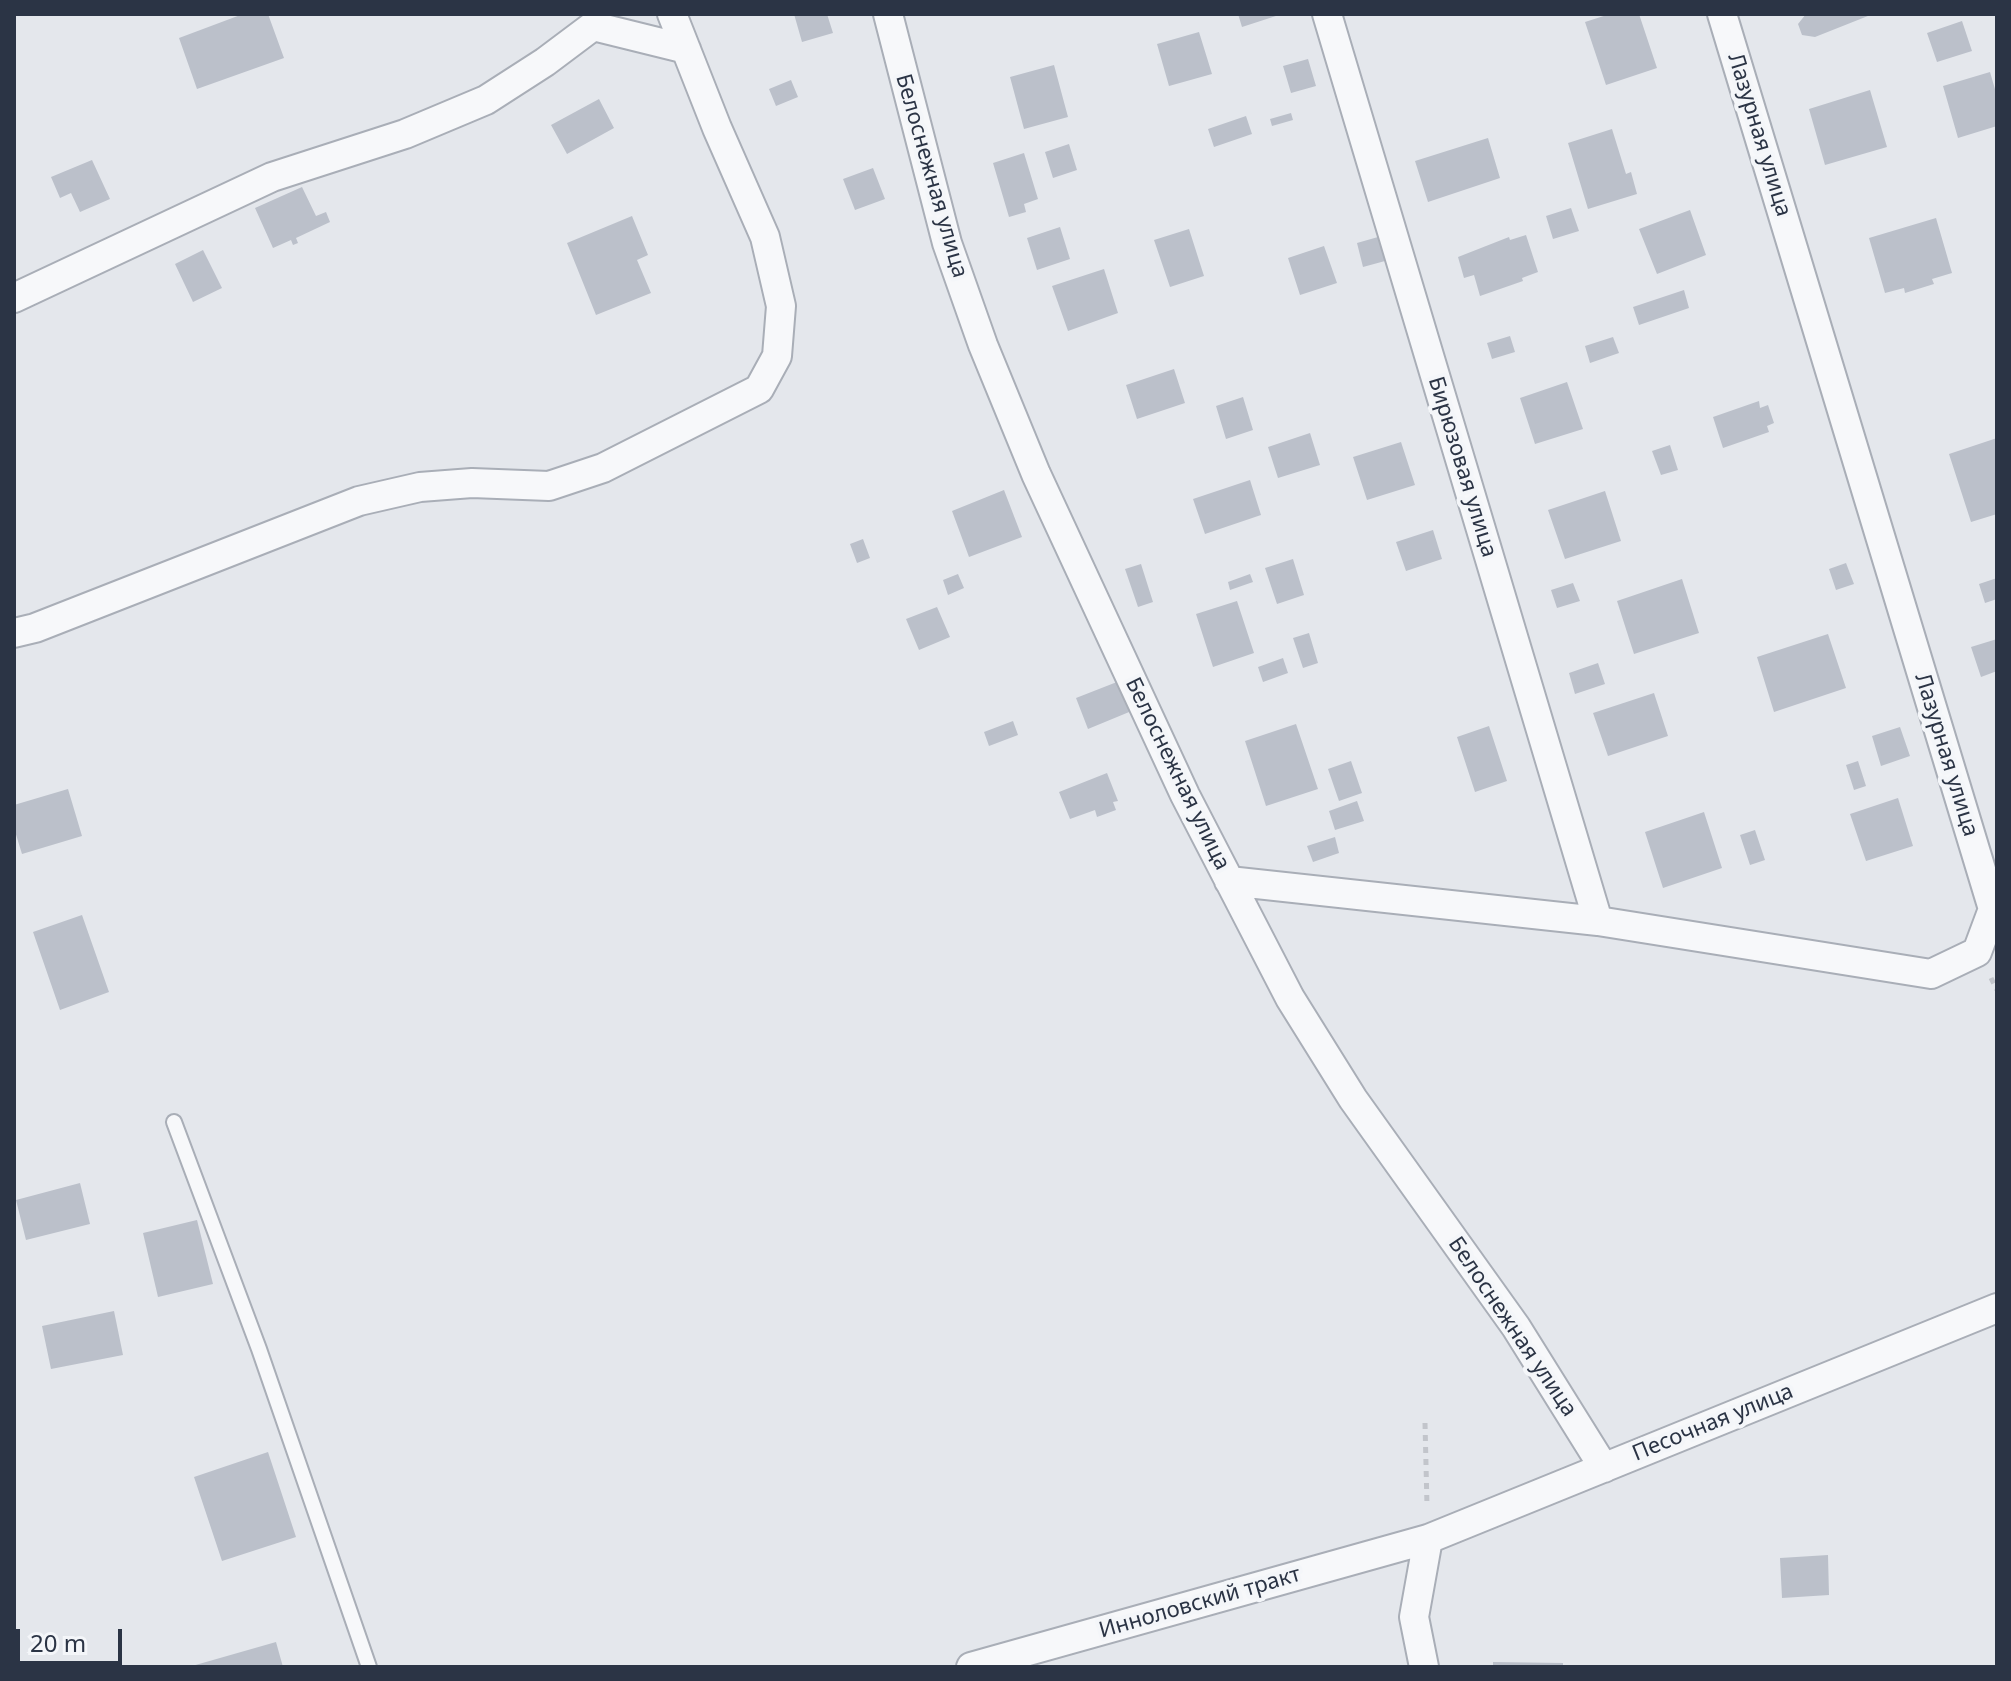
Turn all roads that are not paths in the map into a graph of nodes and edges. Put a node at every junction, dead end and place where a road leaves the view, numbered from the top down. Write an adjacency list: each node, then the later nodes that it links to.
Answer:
1 (672, 14): 6 (street)
2 (888, 14): 9 (street, Белоснежная улица)
3 (1327, 14): 10 (street, Бирюзовая улица)
4 (1722, 14): 10 (street, Лазурная улица)
5 (596, 20): 6 (street); 7 (street)
6 (686, 49): 8 (street)
7 (14, 298)
8 (14, 633)
9 (1229, 881): 10 (street, Лазурная улица); 13 (street, Белоснежная улица)
10 (1598, 921)
11 (174, 1122): 15 (lane)
12 (1997, 1308): 13 (street, Песочная улица)
13 (1604, 1468): 14 (street, Песочная улица)
14 (1428, 1539): 16 (street, Инноловский тракт); 17 (street)
15 (369, 1667)
16 (971, 1667)
17 (1424, 1667)

